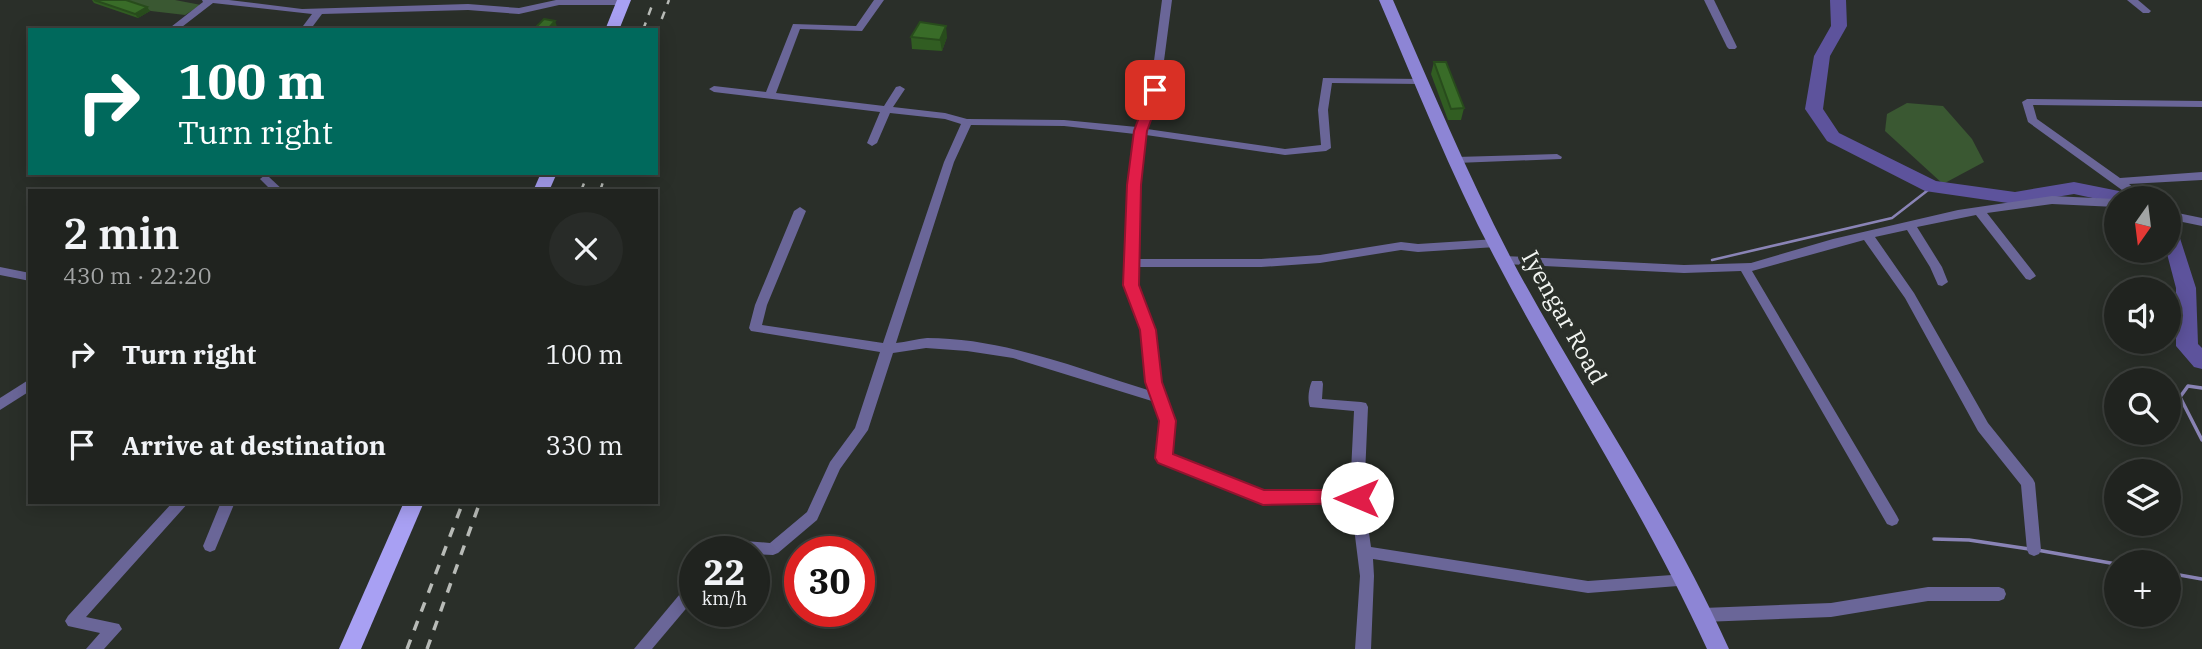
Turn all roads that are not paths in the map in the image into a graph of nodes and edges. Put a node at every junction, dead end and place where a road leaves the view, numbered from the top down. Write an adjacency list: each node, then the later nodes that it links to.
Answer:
1 (208, 0): 8 (street); 12 (street)
2 (879, 0): 19 (street)
3 (1167, 0): 23 (street)
4 (1387, 0): 16 (main road, Iyengar Road)
5 (1709, 0): 15 (street)
6 (2132, 0): 11 (street)
7 (623, 1): 9 (street); 14 (main road)
8 (270, 4): 10 (street)
9 (382, 4): 10 (street)
10 (320, 11): 13 (street)
11 (2146, 11)
12 (174, 28)
13 (307, 28)
14 (613, 28)
15 (1732, 47)
16 (1420, 81): 23 (street); 26 (main road, Iyengar Road)
17 (714, 89): 19 (street)
18 (900, 89): 21 (street)
19 (770, 95): 21 (street)
20 (2202, 104): 29 (street)
21 (889, 109): 22 (street); 24 (street)
22 (967, 122): 23 (street); 47 (street)
23 (1141, 131): 41 (street)
24 (872, 143)
25 (1556, 158): 26 (street)
26 (1457, 160): 39 (main road, Iyengar Road)
27 (2202, 176): 29 (street)
28 (265, 179): 31 (street)
29 (2120, 181): 30 (street)
30 (2126, 186)
31 (277, 189)
32 (2104, 202): 34 (street)
33 (800, 211): 47 (street)
34 (1979, 211): 37 (street); 44 (street)
35 (2181, 218): 36 (street)
36 (2202, 222)
37 (1910, 225): 38 (street); 46 (street)
38 (1867, 235): 42 (street); 59 (street)
39 (1496, 243): 40 (main road, Iyengar Road); 41 (street)
40 (1504, 260): 42 (street); 61 (main road, Iyengar Road)
41 (1132, 263): 50 (street)
42 (1744, 267): 56 (street)
43 (0, 271): 45 (street)
44 (2030, 276)
45 (28, 277)
46 (1942, 282)
47 (889, 349): 50 (street); 58 (street)
48 (1317, 384): 52 (street)
49 (28, 385): 51 (street)
50 (1160, 399): 52 (street)
51 (0, 405)
52 (1357, 498): 60 (street)
53 (180, 504): 66 (street)
54 (227, 504): 57 (street)
55 (413, 504): 67 (main road)
56 (1892, 520)
57 (210, 546)
58 (770, 549)
59 (2034, 550)
60 (1365, 552): 61 (street); 68 (street)
61 (1686, 580): 64 (main road, Iyengar Road)
62 (1999, 594): 64 (street)
63 (678, 607): 65 (street)
64 (1703, 615): 69 (main road, Iyengar Road)
65 (647, 648)
66 (94, 649)
67 (350, 649)
68 (1363, 649)
69 (1718, 649)

